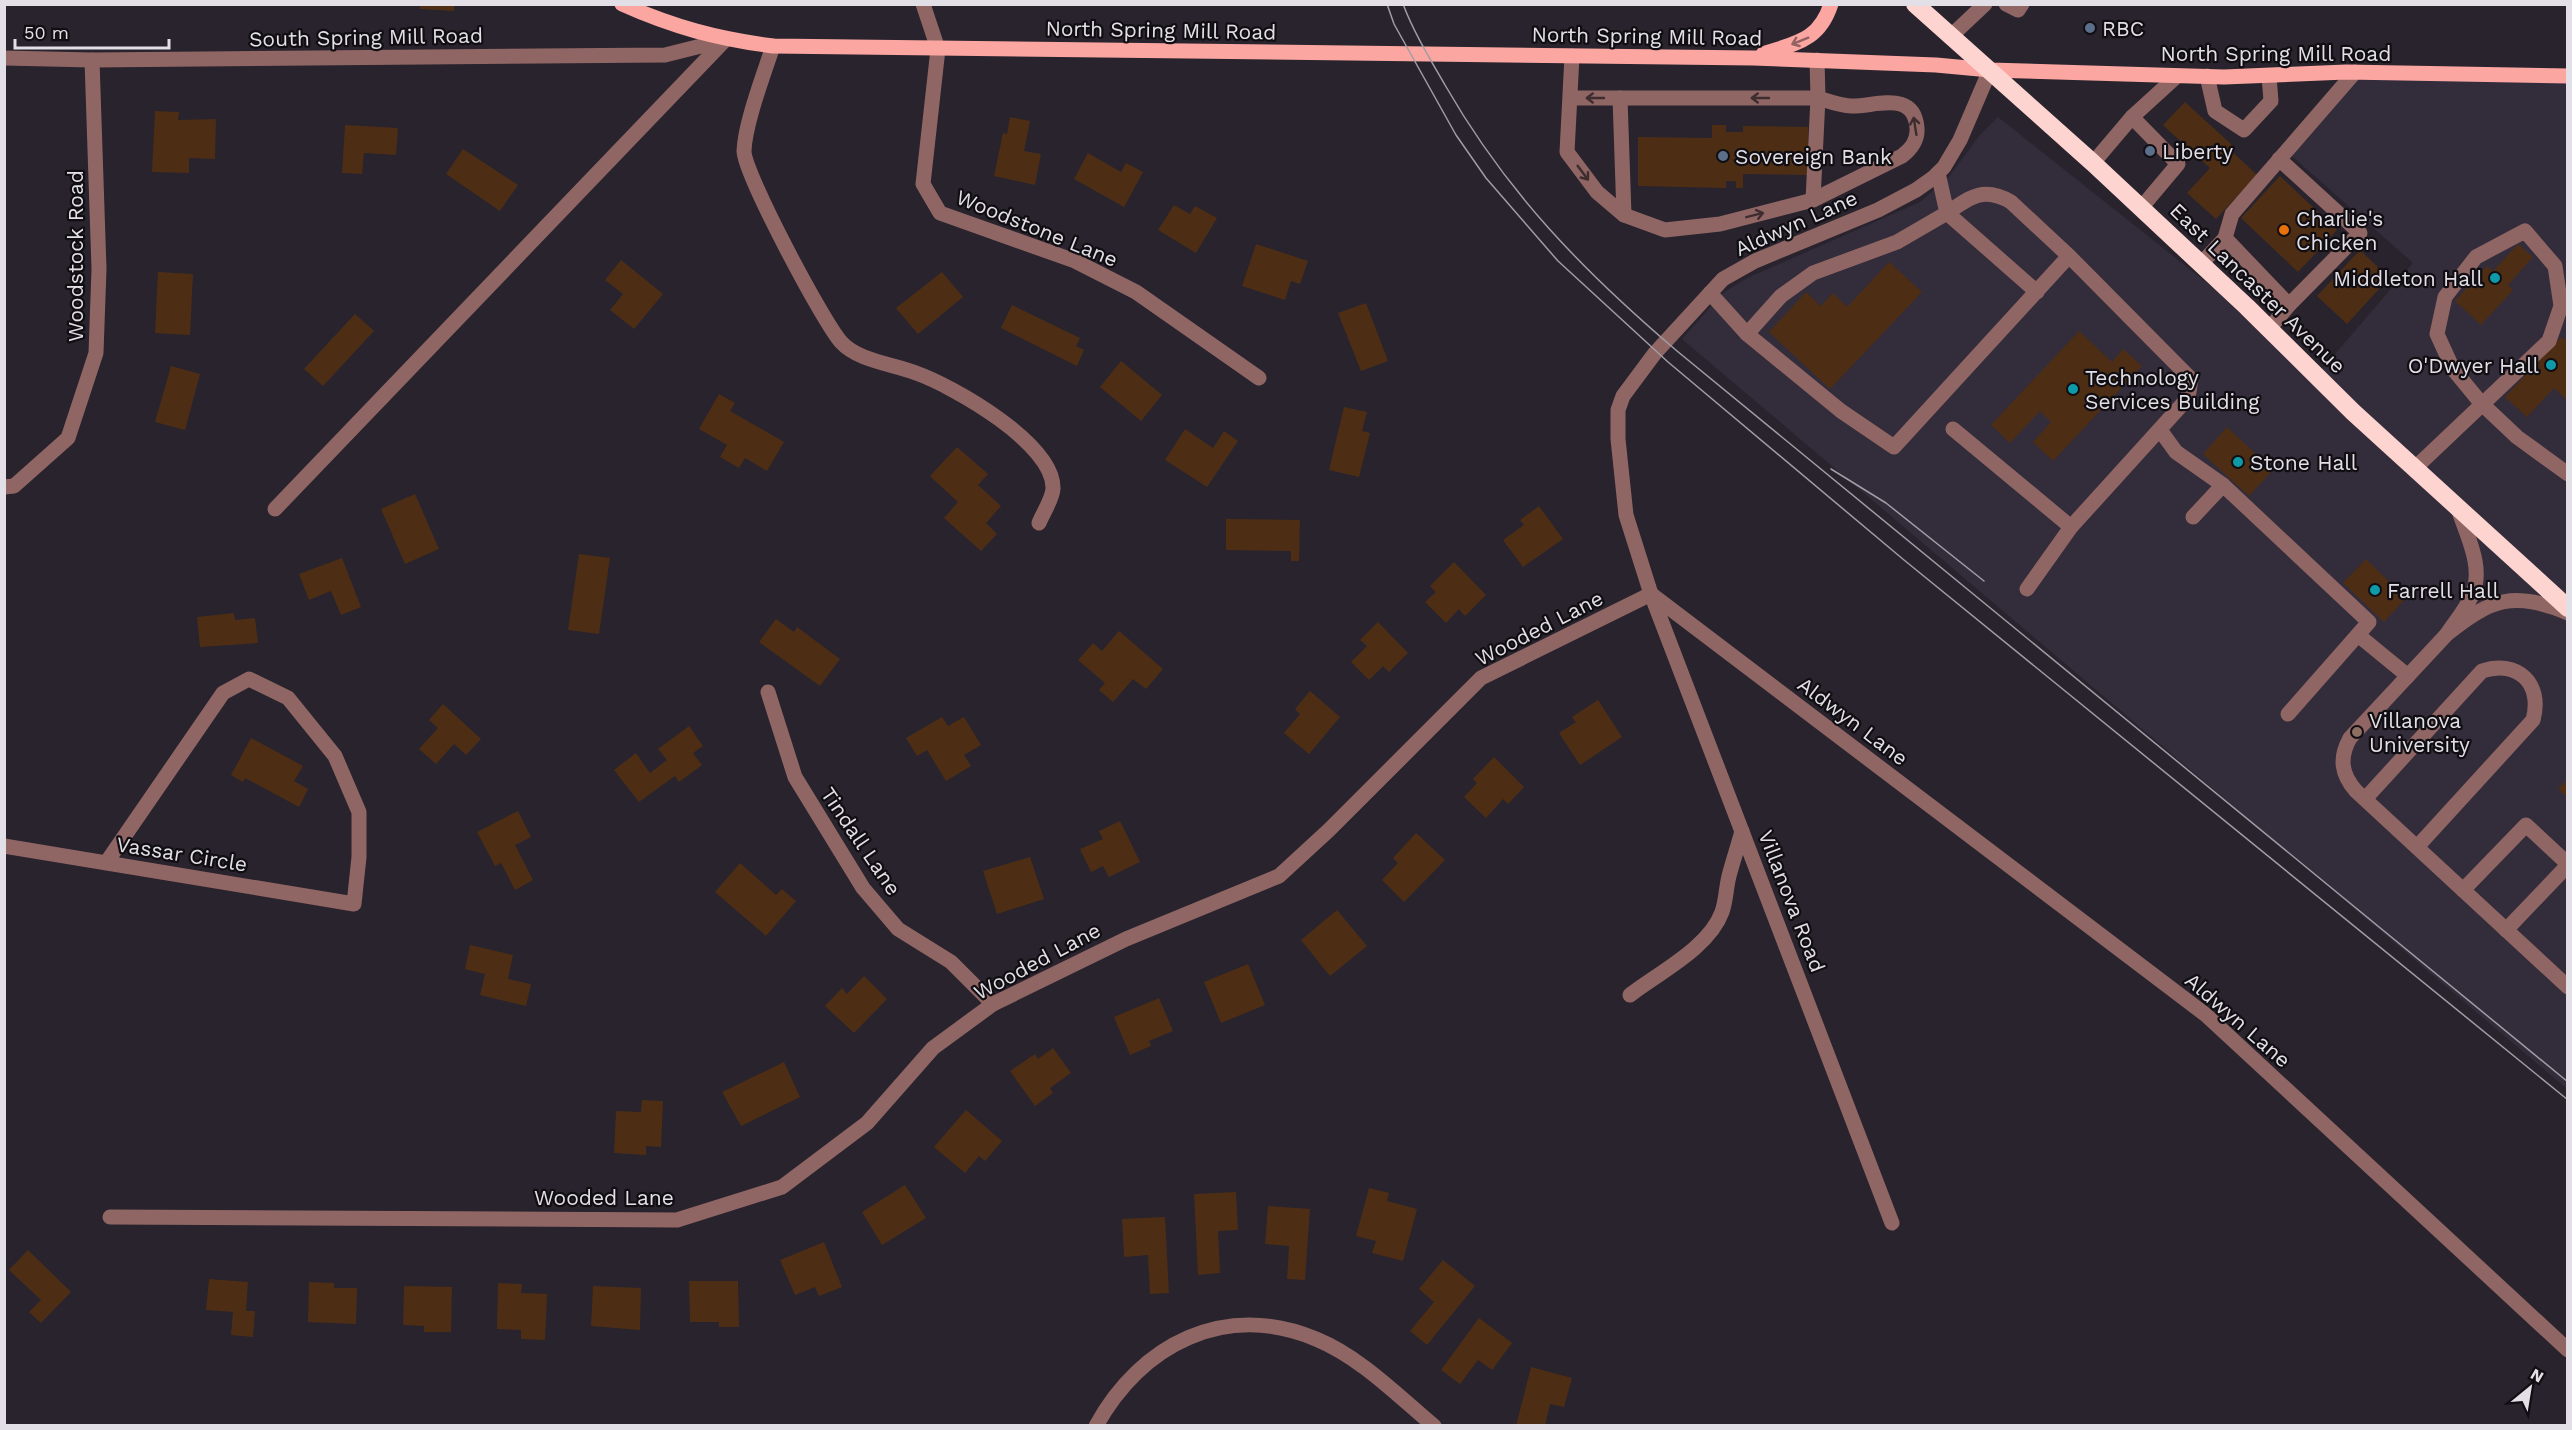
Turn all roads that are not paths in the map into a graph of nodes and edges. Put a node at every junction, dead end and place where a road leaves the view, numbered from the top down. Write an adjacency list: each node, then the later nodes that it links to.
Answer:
1 (622, 4): 9 (main road, North Spring Mill Road)
2 (923, 4): 11 (street)
3 (1831, 4): 14 (main road, one-way to 14)
4 (1915, 4): 8 (highway, East Lancaster Avenue)
5 (1985, 4): 8 (street)
6 (2006, 4): 7 (street)
7 (2022, 4)
8 (1950, 37): 17 (highway, East Lancaster Avenue)
9 (725, 40): 10 (main road, North Spring Mill Road); 15 (street, South Spring Mill Road); 51 (street)
10 (773, 46): 11 (main road, North Spring Mill Road); 53 (street)
11 (938, 49): 12 (main road, North Spring Mill Road); 42 (street, Woodstone Lane)
12 (1572, 56): 14 (main road, North Spring Mill Road); 23 (street)
13 (4, 58): 15 (street, South Spring Mill Road)
14 (1753, 58): 16 (main road, North Spring Mill Road)
15 (92, 60): 49 (street, Woodstock Road)
16 (1816, 60): 17 (main road, North Spring Mill Road); 25 (street)
17 (1990, 70): 20 (main road, North Spring Mill Road); 28 (highway, East Lancaster Avenue); 29 (street, Aldwyn Lane)
18 (2355, 72): 19 (main road, North Spring Mill Road); 22 (main road, North Spring Mill Road); 27 (street)
19 (2269, 75): 21 (main road, North Spring Mill Road); 21 (street)
20 (2177, 76): 21 (main road, North Spring Mill Road); 26 (street)
21 (2207, 76)
22 (2568, 76)
23 (1570, 98): 24 (street, one-way to 23); 33 (street, one-way to 33)
24 (1620, 98): 25 (street, one-way to 24); 33 (street)
25 (1818, 98): 30 (street); 30 (street, one-way to 25)
26 (2132, 117): 28 (street); 31 (street)
27 (2279, 159): 34 (street); 39 (street)
28 (2092, 163): 31 (highway, East Lancaster Avenue)
29 (1938, 173): 32 (street); 38 (street, Aldwyn Lane)
30 (1813, 200): 33 (street, one-way to 30)
31 (2141, 208): 36 (highway, East Lancaster Avenue)
32 (1947, 213): 35 (street); 37 (street); 41 (street)
33 (1624, 215)
34 (2225, 238): 36 (street); 39 (street)
35 (2069, 256): 37 (street); 45 (street)
36 (2201, 264): 40 (highway, East Lancaster Avenue)
37 (2037, 292): 41 (street)
38 (1710, 293): 41 (street); 56 (street, Aldwyn Lane)
39 (2289, 305): 40 (street)
40 (2269, 329): 46 (highway, East Lancaster Avenue)
41 (1747, 334)
42 (1259, 378)
43 (2481, 403): 43 (street); 46 (street); 47 (street)
44 (1953, 429): 54 (street)
45 (2160, 430): 48 (street); 54 (street)
46 (2415, 468): 50 (highway, East Lancaster Avenue)
47 (2568, 474)
48 (2223, 484): 52 (street); 60 (street)
49 (4, 487)
50 (2457, 506): 57 (highway, East Lancaster Avenue); 59 (street)
51 (275, 509)
52 (2193, 517)
53 (1039, 523)
54 (2071, 527): 55 (street)
55 (2027, 589)
56 (1652, 594): 65 (street, Villanova Road); 74 (street, Wooded Lane); 77 (street, Aldwyn Lane)
57 (2568, 608)
58 (2568, 613): 59 (street)
59 (2447, 634): 61 (street)
60 (2358, 635): 61 (street); 63 (street)
61 (2408, 676): 64 (street)
62 (768, 692): 74 (street, Tindall Lane)
63 (2288, 714)
64 (2365, 799): 67 (street); 67 (street)
65 (1742, 831): 73 (street); 76 (street, Villanova Road)
66 (4, 846): 68 (street, Vassar Circle)
67 (2417, 847): 70 (street)
68 (106, 863): 68 (street, Vassar Circle)
69 (2568, 864): 70 (street); 71 (street)
70 (2463, 890): 71 (street)
71 (2506, 930): 72 (street)
72 (2568, 987)
73 (1630, 995)
74 (993, 1004): 75 (street, Wooded Lane)
75 (110, 1216)
76 (1892, 1223)
77 (2568, 1350)
78 (1096, 1425): 79 (street)
79 (1434, 1425)

